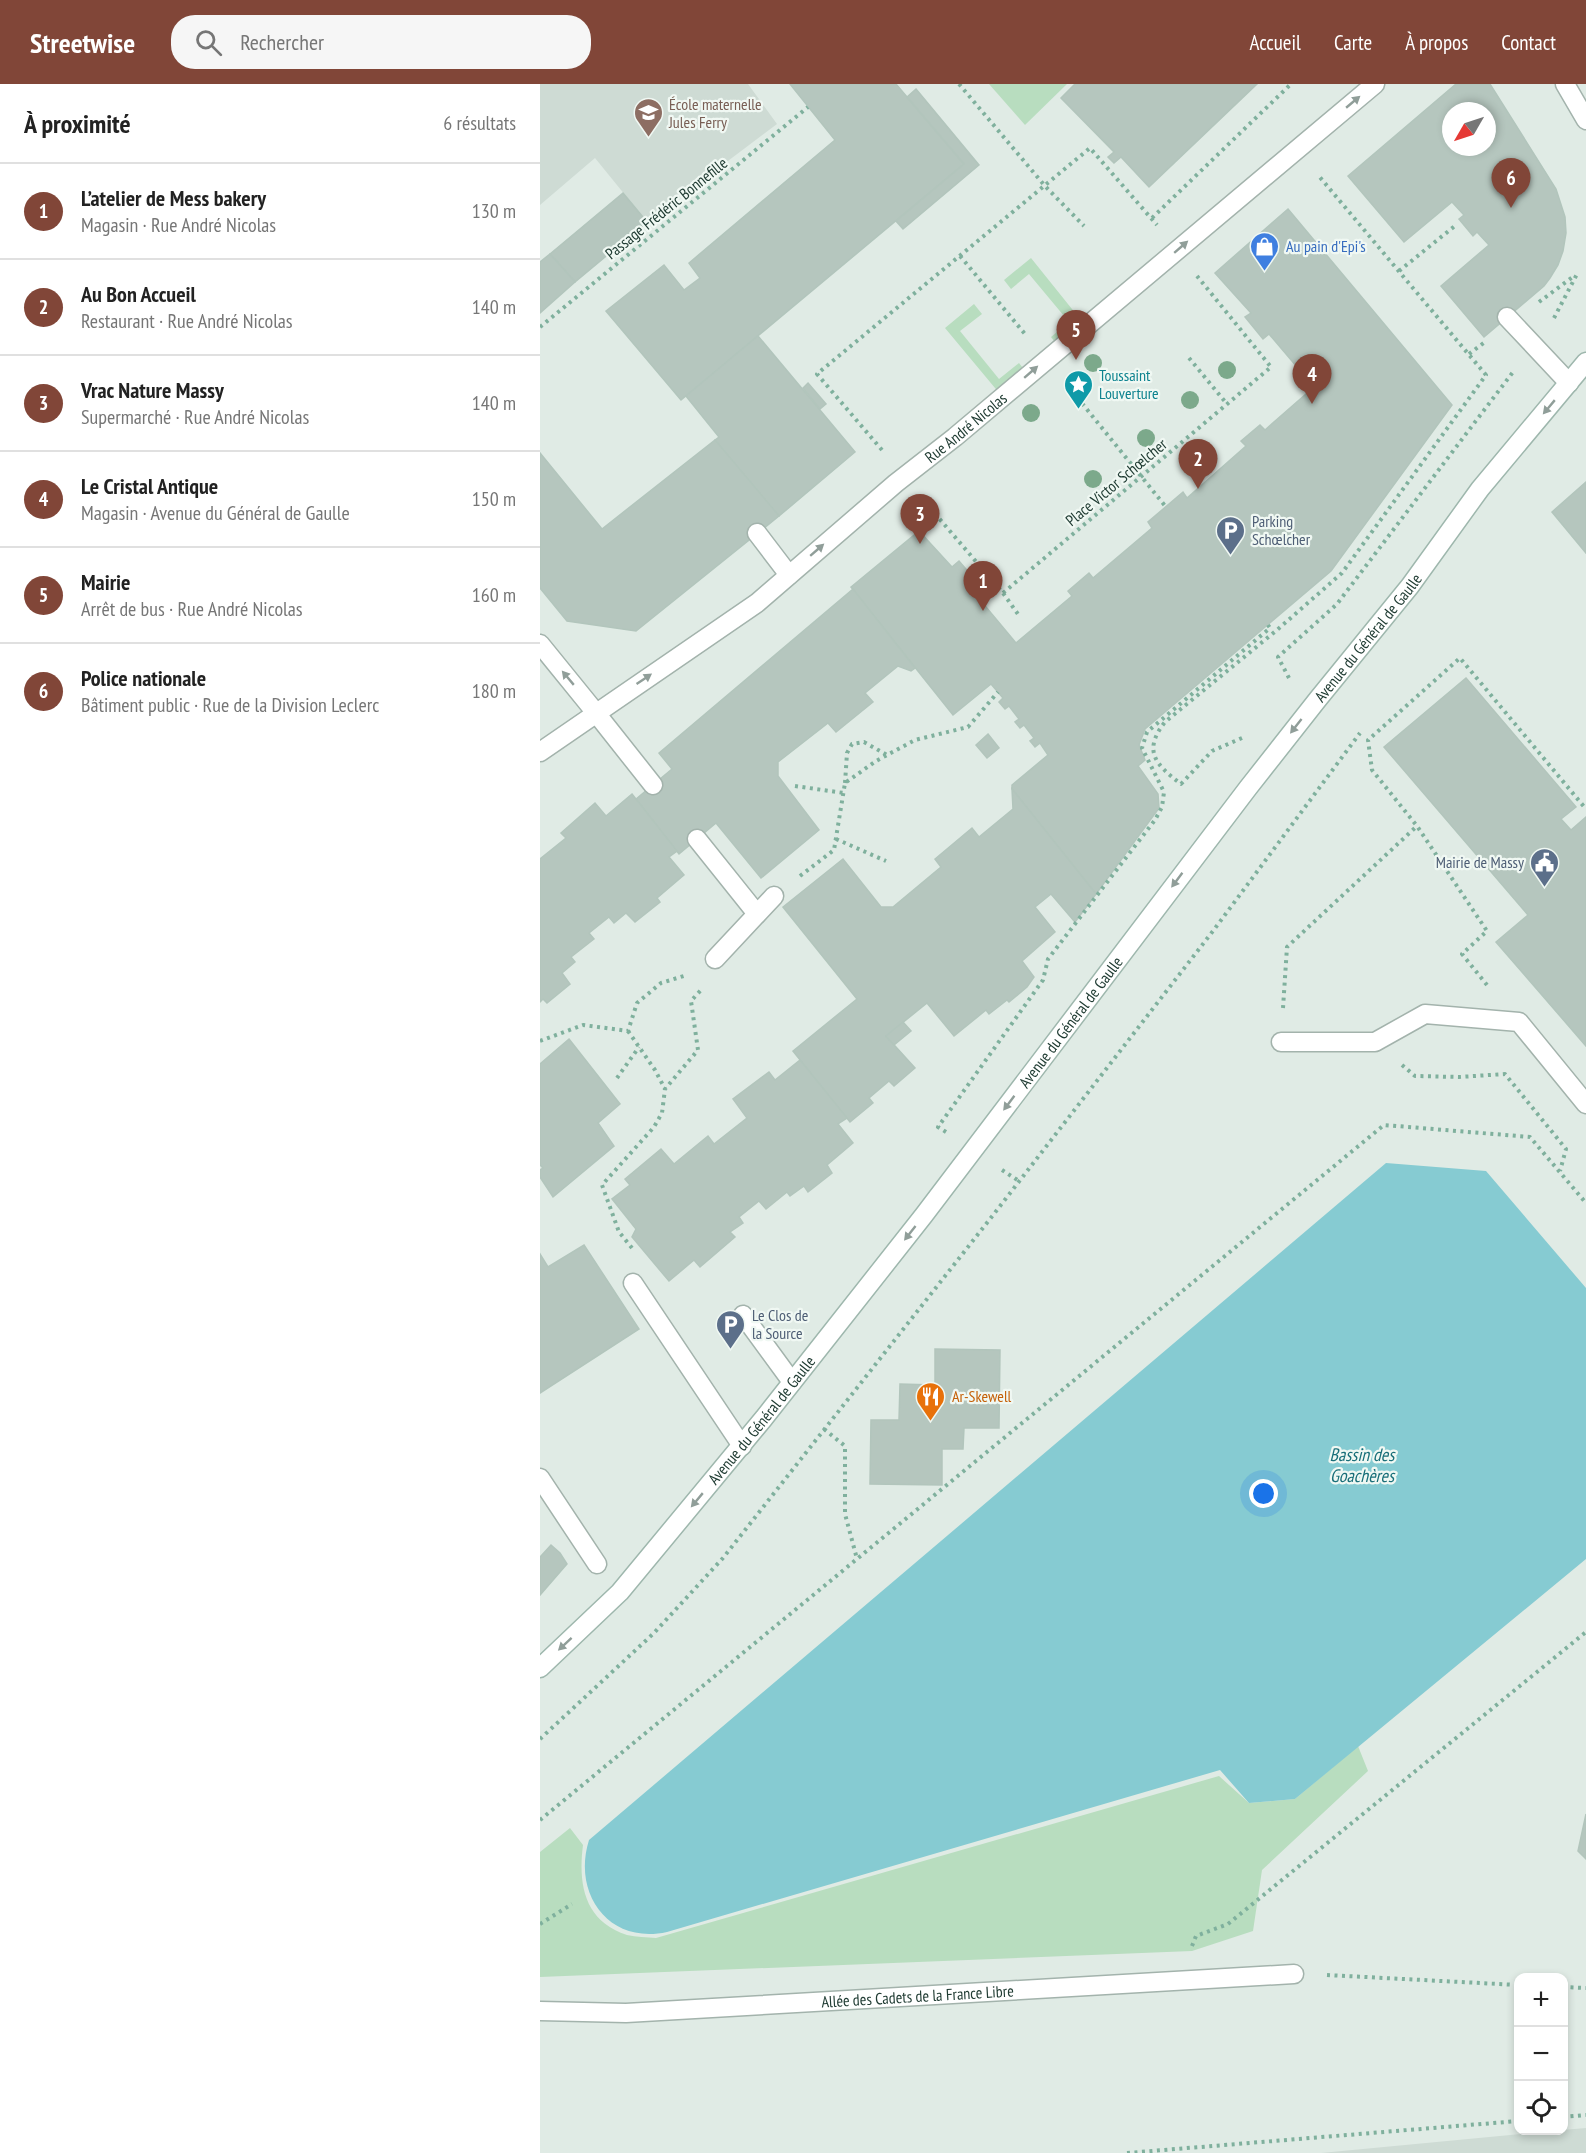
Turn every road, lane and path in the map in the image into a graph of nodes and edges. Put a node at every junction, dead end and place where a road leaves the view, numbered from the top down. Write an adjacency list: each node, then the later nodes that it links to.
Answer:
1 (960, 84): 9 (path)
2 (1291, 84): 10 (path)
3 (1375, 84): 8 (main road, Rue André Nicolas, one-way to 3)
4 (1564, 84): 6 (main road)
5 (808, 107): 16 (path, Passage Frédéric Bonnefille)
6 (1586, 120)
7 (1090, 148): 9 (path)
8 (1296, 149): 13 (path); 25 (main road, Rue André Nicolas, one-way to 8)
9 (1045, 186): 12 (path); 21 (path)
10 (1152, 218)
11 (1456, 225): 13 (path)
12 (1084, 226)
13 (1400, 272): 33 (path)
14 (1577, 274): 17 (path)
15 (1507, 317): 17 (main road)
16 (540, 327)
17 (1534, 344): 22 (main road); 29 (path)
18 (1189, 358): 23 (path)
19 (1586, 362): 22 (main road, Avenue du Général de Gaulle)
20 (1271, 367): 23 (path, Place Victor Schœlcher)
21 (817, 374)
22 (1569, 383): 63 (main road, Avenue du Général de Gaulle, one-way to 63)
23 (1227, 404): 26 (path, Place Victor Schœlcher)
24 (757, 533): 25 (main road)
25 (789, 575): 31 (main road, Rue André Nicolas, one-way to 25)
26 (1020, 617)
27 (1268, 625): 48 (path)
28 (540, 644): 31 (main road, one-way to 28)
29 (1283, 686)
30 (998, 692): 35 (path)
31 (596, 712): 34 (main road, Rue André Nicolas); 37 (main road)
32 (1360, 733): 64 (path)
33 (1243, 738)
34 (540, 752)
35 (887, 755): 36 (path); 36 (path)
36 (845, 783): 39 (path)
37 (653, 785)
38 (795, 786): 39 (path)
39 (844, 793): 43 (path)
40 (1586, 809): 41 (path)
41 (1417, 826): 49 (path); 52 (path)
42 (697, 839): 46 (main road)
43 (836, 839): 44 (path); 45 (path)
44 (886, 861)
45 (774, 896): 46 (main road)
46 (757, 914): 47 (main road)
47 (715, 959): 50 (path); 56 (path)
48 (1048, 959)
49 (1486, 983)
50 (628, 1031): 51 (path); 54 (path)
51 (540, 1041)
52 (1281, 1042): 53 (main road)
53 (1375, 1042): 57 (main road); 58 (path)
54 (639, 1047): 55 (path); 56 (path)
55 (617, 1078)
56 (665, 1089): 60 (path)
57 (1586, 1104)
58 (1559, 1172): 59 (path); 67 (path)
59 (1586, 1203)
60 (633, 1249)
61 (633, 1283): 65 (main road)
62 (743, 1315): 63 (main road)
63 (792, 1382): 65 (main road, Avenue du Général de Gaulle)
64 (824, 1429): 67 (path); 71 (path)
65 (742, 1446): 70 (main road, Avenue du Général de Gaulle, one-way to 70)
66 (540, 1478): 68 (main road)
67 (857, 1559): 72 (path)
68 (597, 1564)
69 (1586, 1632): 76 (path)
70 (540, 1668)
71 (540, 1739)
72 (540, 1820)
73 (572, 1904): 74 (path)
74 (540, 1924)
75 (1293, 1974): 76 (main road, Allée des Cadets de la France Libre); 77 (path)
76 (1178, 1980): 80 (main road, Allée des Cadets de la France Libre)
77 (1514, 1985)
78 (1568, 1987): 79 (path)
79 (1586, 1988)
80 (540, 2011)
81 (1586, 2115): 82 (path)
82 (1568, 2117)
83 (1514, 2121): 84 (path)
84 (1127, 2153)

